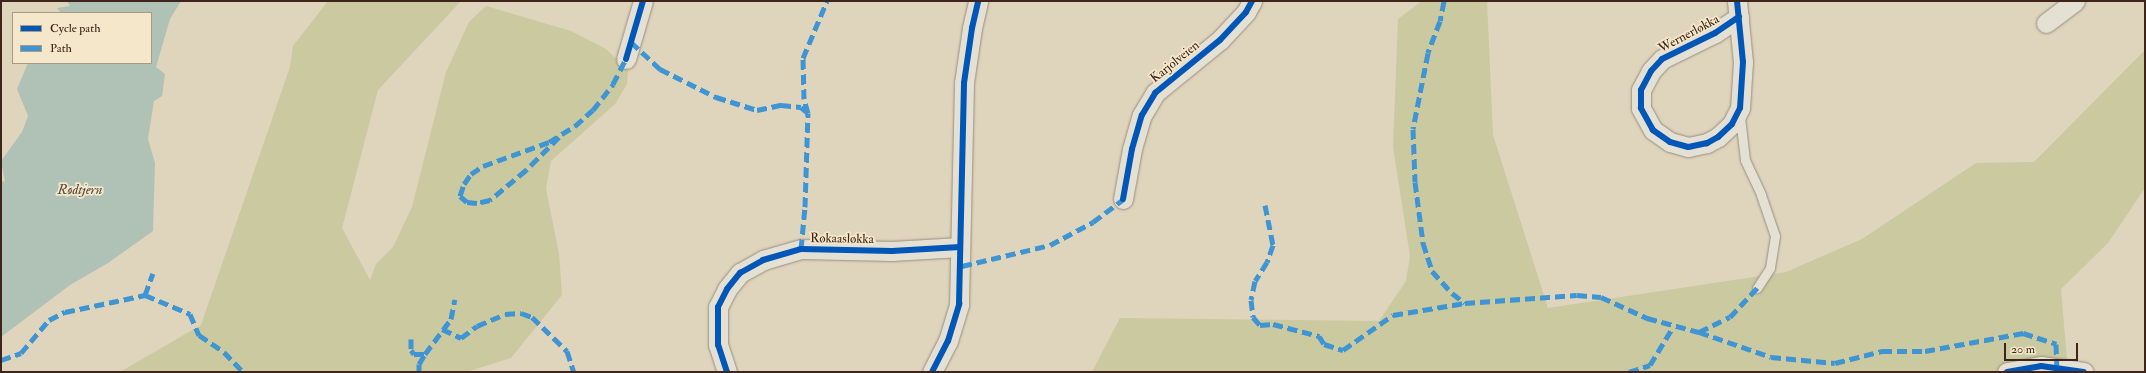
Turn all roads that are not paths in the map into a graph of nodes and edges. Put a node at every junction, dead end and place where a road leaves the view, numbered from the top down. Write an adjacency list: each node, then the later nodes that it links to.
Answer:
1 (643, 1): 7 (street)
2 (978, 1): 10 (street)
3 (1252, 1): 9 (street, Karjolveien)
4 (2075, 1): 6 (street)
5 (1738, 9): 8 (street, Wernerløkka); 8 (street, Wernerløkka)
6 (2046, 22)
7 (626, 59)
8 (1740, 108): 11 (lane)
9 (1123, 199)
10 (960, 247): 12 (street, Røkaasløkka); 13 (street)
11 (1757, 288)
12 (727, 372)
13 (932, 372)
14 (2007, 372): 15 (street)
15 (2084, 372)

